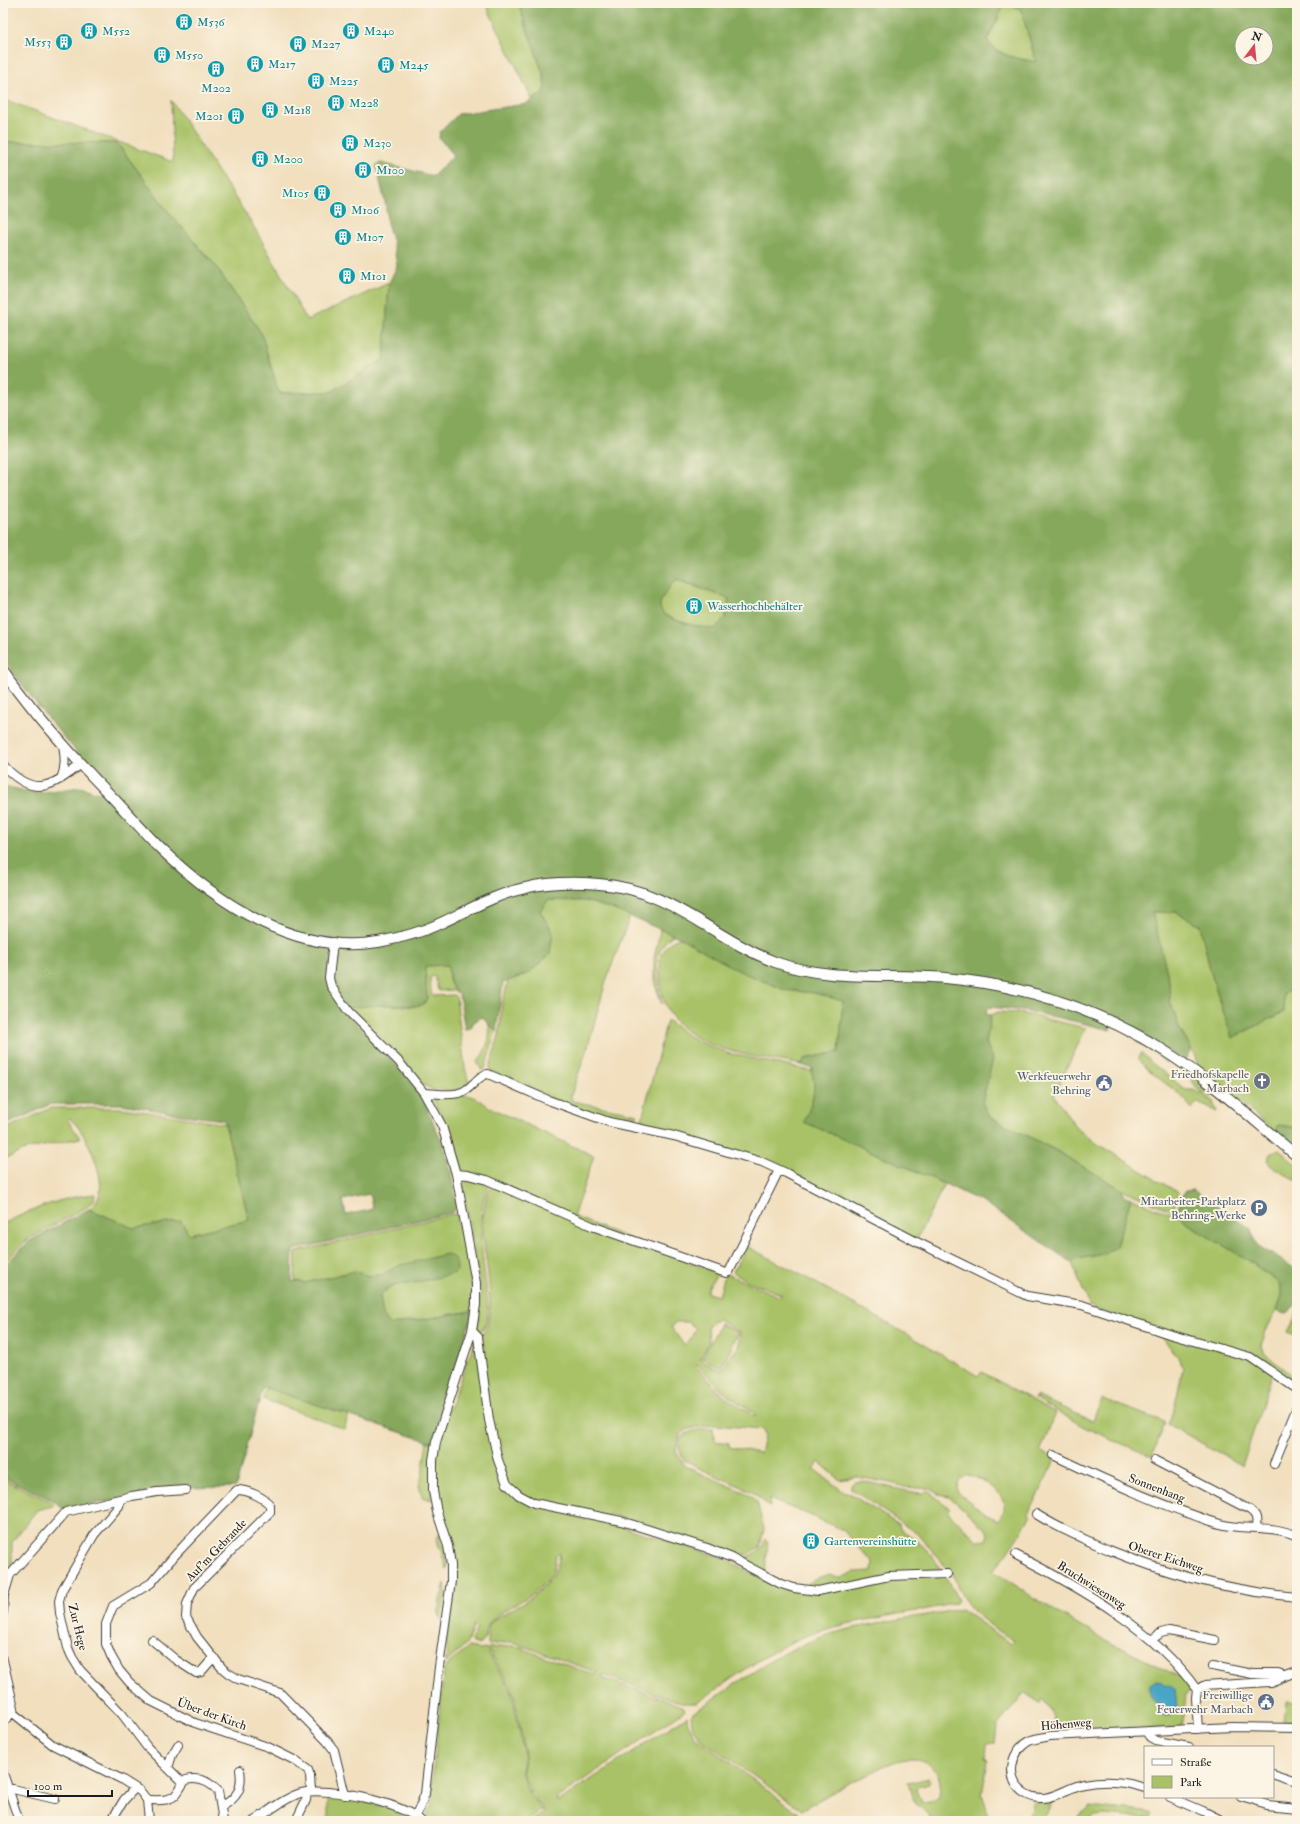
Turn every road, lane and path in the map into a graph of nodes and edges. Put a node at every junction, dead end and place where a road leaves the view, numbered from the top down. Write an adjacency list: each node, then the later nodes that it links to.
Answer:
1 (3, 669): 2 (main road)
2 (63, 745): 4 (main road); 5 (street)
3 (3, 765): 5 (street)
4 (80, 765): 5 (street); 6 (main road)
5 (61, 780)
6 (334, 942): 7 (street); 8 (main road)
7 (424, 1093): 9 (street); 10 (street)
8 (1297, 1156)
9 (779, 1170): 10 (street); 12 (street)
10 (456, 1174): 11 (street)
11 (472, 1330): 24 (street); 61 (street)
12 (1296, 1388)
13 (1297, 1407): 16 (street)
14 (1053, 1455): 21 (street, Sonnenhang)
15 (1154, 1460): 21 (street, Sonnenhang)
16 (1274, 1464)
17 (186, 1490): 19 (street)
18 (238, 1490): 30 (street, Auf'm Gebrande); 53 (street, Über der Kirch)
19 (121, 1499): 26 (street); 44 (street, Zur Hege)
20 (1036, 1514): 25 (street, Oberer Eichweg)
21 (1256, 1528): 22 (street, Sonnenhang)
22 (1297, 1536)
23 (1016, 1555): 28 (street, Bruchwiesenweg)
24 (947, 1574)
25 (1297, 1597)
26 (3, 1612)
27 (152, 1640): 30 (street)
28 (1151, 1640): 29 (street); 35 (street, Bruchwiesenweg)
29 (1215, 1640)
30 (214, 1658): 54 (street, Auf'm Gebrande)
31 (3, 1660): 37 (street)
32 (1213, 1666): 34 (street)
33 (1297, 1672): 34 (street)
34 (1284, 1676): 35 (street)
35 (1197, 1690): 40 (street)
36 (3, 1705): 37 (street)
37 (12, 1713): 38 (street); 50 (street)
38 (3, 1722)
39 (1297, 1728): 40 (street, Höhenweg)
40 (1198, 1729): 41 (street, Höhenweg)
41 (1147, 1732): 43 (street); 51 (street, Höhenweg)
42 (178, 1745): 44 (street)
43 (1184, 1746)
44 (168, 1768): 49 (street, Zur Hege)
45 (240, 1770): 59 (street)
46 (3, 1773): 52 (street)
47 (1274, 1774): 48 (street)
48 (1297, 1782)
49 (183, 1783): 58 (street); 59 (street)
50 (135, 1788): 58 (street); 63 (street)
51 (1144, 1788)
52 (8, 1789): 57 (street); 62 (street)
53 (309, 1791): 54 (street); 66 (street); 67 (street)
54 (346, 1795): 61 (street)
55 (1173, 1798): 68 (street)
56 (1244, 1798): 60 (street)
57 (55, 1799)
58 (147, 1800): 64 (street)
59 (221, 1807): 65 (street)
60 (1297, 1808)
61 (418, 1818)
62 (18, 1821)
63 (111, 1821)
64 (149, 1821)
65 (223, 1821)
66 (254, 1821)
67 (296, 1821)
68 (1223, 1821)

